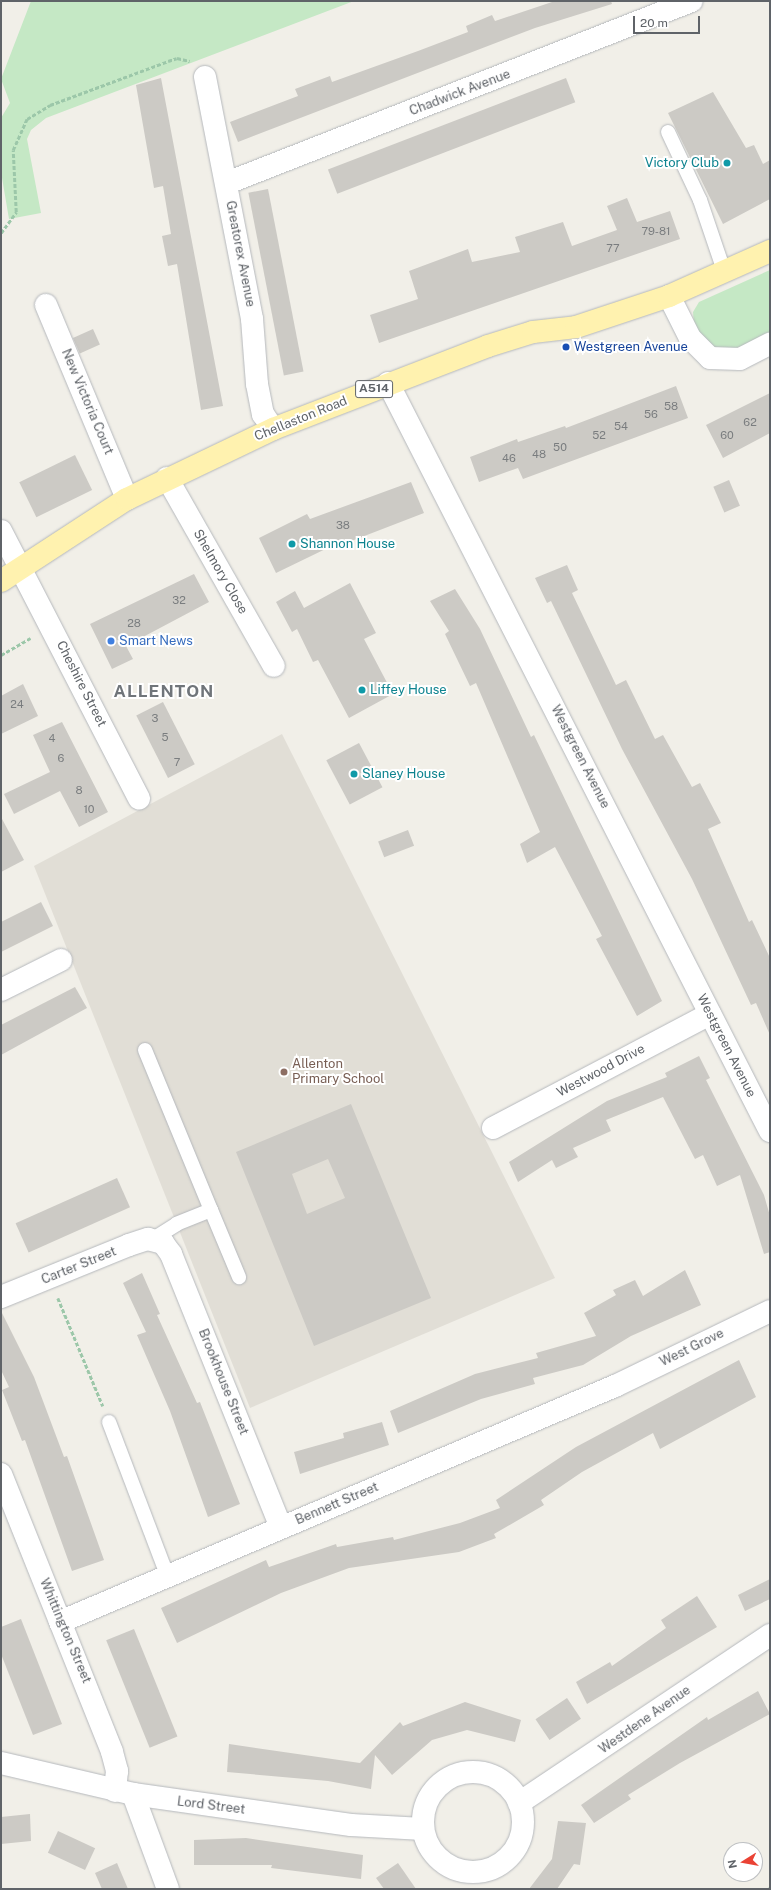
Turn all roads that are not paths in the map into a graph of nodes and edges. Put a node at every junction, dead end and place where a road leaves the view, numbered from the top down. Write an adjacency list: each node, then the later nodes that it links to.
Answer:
1 (692, 1): 4 (street, Chadwick Avenue)
2 (205, 77): 4 (street, Greatorex Avenue)
3 (668, 132): 6 (lane)
4 (227, 183): 11 (street, Greatorex Avenue)
5 (770, 251): 6 (main road, Chellaston Road / A514)
6 (724, 271): 7 (main road, Chellaston Road / A514)
7 (669, 296): 9 (street); 10 (main road, Chellaston Road / A514)
8 (46, 305): 13 (street, New Victoria Court)
9 (770, 344)
10 (388, 383): 11 (main road, Chellaston Road / A514); 21 (street, Westgreen Avenue)
11 (273, 429): 12 (main road, Chellaston Road / A514)
12 (167, 478): 13 (main road, Chellaston Road / A514); 17 (street, Shelmory Close)
13 (127, 499): 15 (main road, Chellaston Road / A514)
14 (1, 531): 15 (street, Cheshire Street)
15 (21, 571): 16 (main road, Chellaston Road / A514); 18 (street, Cheshire Street)
16 (1, 581)
17 (274, 666)
18 (140, 798)
19 (61, 960): 20 (street)
20 (1, 990)
21 (710, 1014): 23 (street, Westwood Drive); 24 (street, Westgreen Avenue)
22 (145, 1050): 25 (lane)
23 (493, 1128)
24 (770, 1131)
25 (211, 1210): 26 (lane); 27 (lane)
26 (155, 1240): 28 (street, Carter Street); 33 (street, Brookhouse Street)
27 (240, 1277)
28 (1, 1297)
29 (770, 1311): 30 (street, West Grove)
30 (615, 1386): 33 (street, Bennett Street)
31 (109, 1422): 34 (lane)
32 (1, 1474): 35 (street, Whittington Street)
33 (281, 1528): 34 (street, Bennett Street)
34 (168, 1577): 35 (street, Bennett Street)
35 (60, 1622): 38 (street, Whittington Street)
36 (770, 1635): 39 (street, Westdene Avenue)
37 (1, 1764): 38 (street, Lord Street)
38 (124, 1793): 40 (street, Lord Street); 41 (street)
39 (519, 1803): 40 (street); 40 (street)
40 (423, 1829)
41 (168, 1889)

